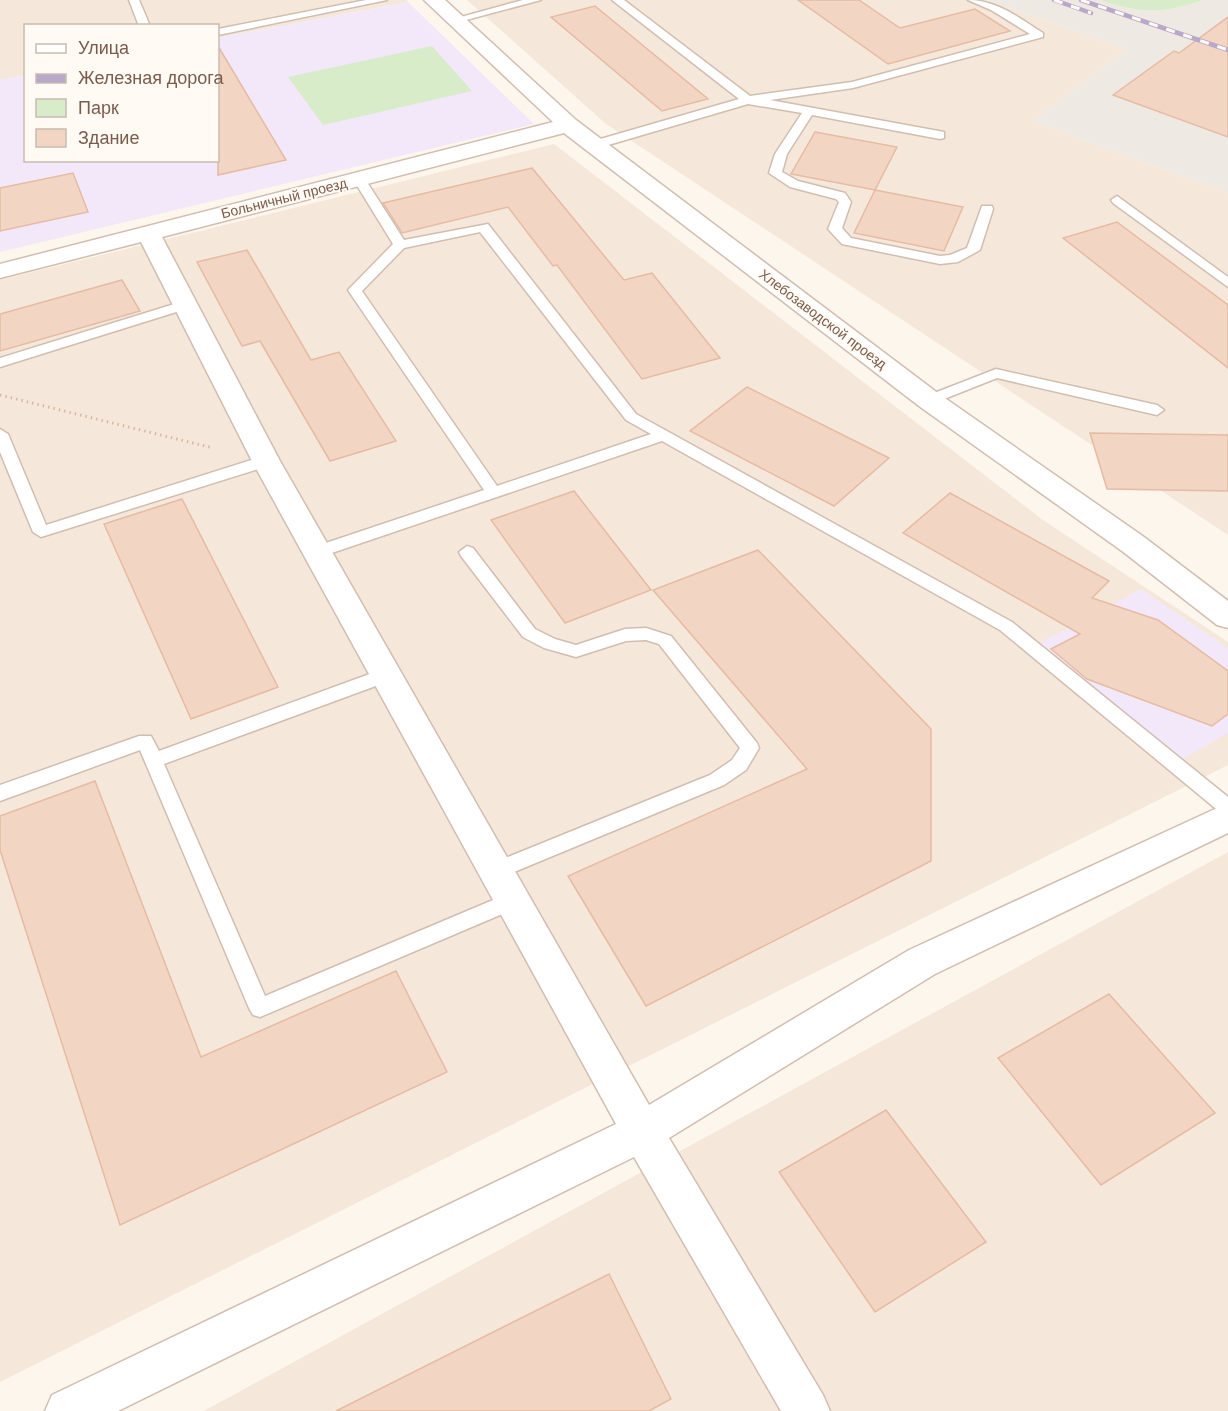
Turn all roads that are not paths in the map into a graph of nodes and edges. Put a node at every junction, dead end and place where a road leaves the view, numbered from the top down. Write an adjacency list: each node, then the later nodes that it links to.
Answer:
1 (135, 0): 10 (lane)
2 (309, 0): 8 (lane)
3 (382, 0): 8 (lane)
4 (434, 0): 9 (street, Хлебозаводской проезд)
5 (536, 0): 9 (lane)
6 (617, 0): 12 (lane)
7 (973, 0): 12 (lane)
8 (320, 12): 11 (lane)
9 (455, 20): 14 (street, Хлебозаводской проезд)
10 (144, 24)
11 (219, 32)
12 (748, 100): 13 (lane); 16 (lane)
13 (809, 111): 15 (lane); 19 (lane)
14 (568, 125): 16 (street, Хлебозаводской проезд); 17 (street, Больничный проезд)
15 (940, 135)
16 (594, 145): 26 (street, Хлебозаводской проезд)
17 (359, 179): 20 (street, Больничный проезд); 21 (lane)
18 (1117, 200): 23 (lane)
19 (987, 209)
20 (148, 232): 22 (street, Больничный проезд); 24 (street)
21 (400, 245): 29 (lane); 31 (lane)
22 (0, 271)
23 (1228, 283)
24 (184, 305): 25 (lane); 30 (street)
25 (0, 363)
26 (929, 400): 27 (lane); 34 (street, Хлебозаводской проезд)
27 (1157, 410)
28 (0, 434): 30 (lane)
29 (664, 435): 31 (lane); 38 (lane)
30 (266, 461): 32 (street)
31 (494, 493): 32 (lane)
32 (317, 552): 35 (street)
33 (467, 552): 40 (lane)
34 (1228, 617)
35 (386, 675): 36 (lane); 40 (street)
36 (153, 761): 37 (lane); 41 (lane)
37 (0, 794)
38 (1228, 808)
39 (1228, 817): 42 (street)
40 (495, 871): 41 (street)
41 (512, 901): 42 (street)
42 (642, 1132): 43 (street); 44 (street)
43 (68, 1411)
44 (807, 1411)

